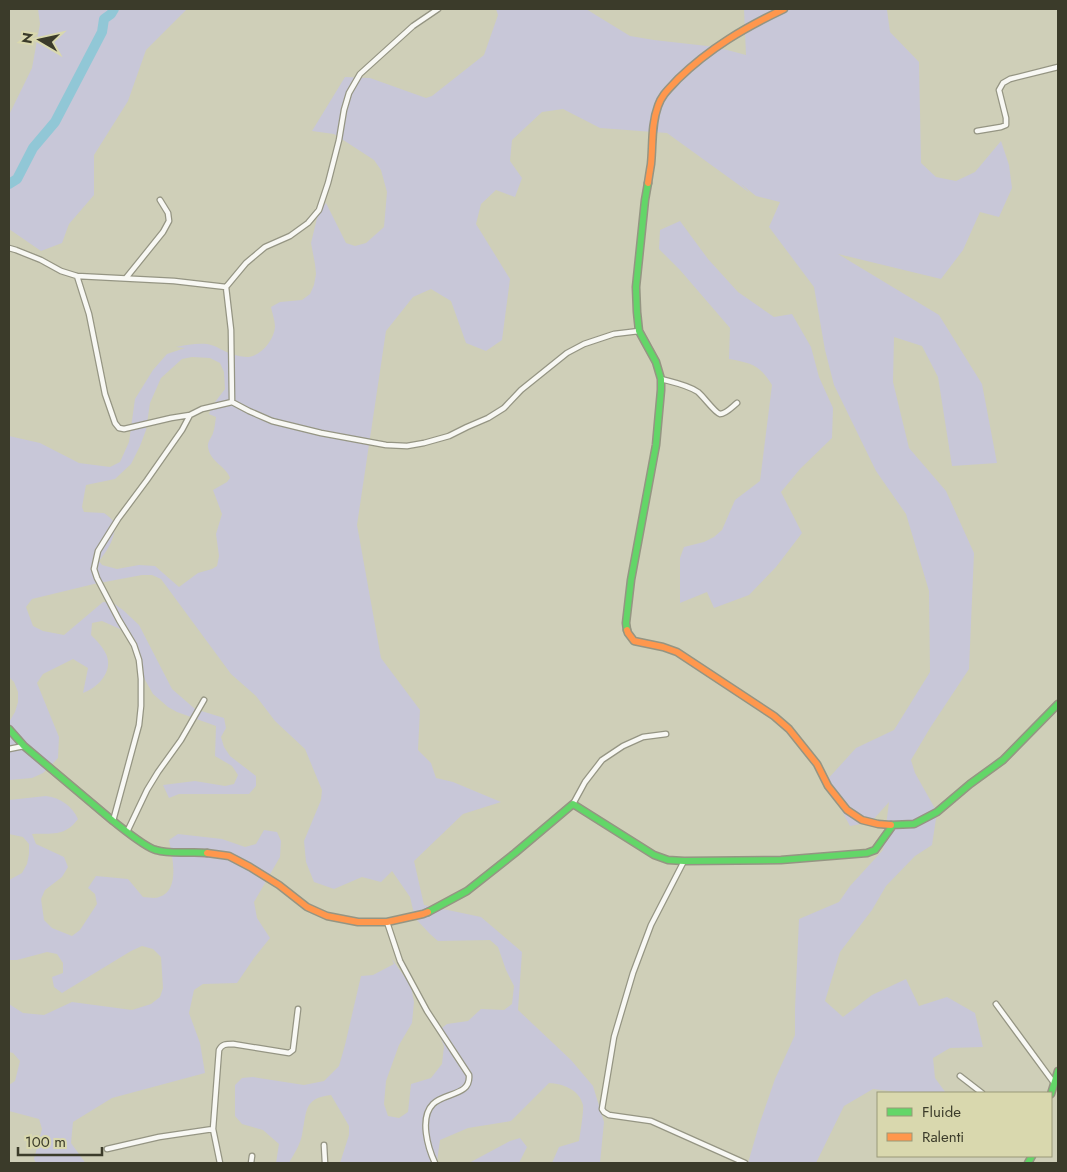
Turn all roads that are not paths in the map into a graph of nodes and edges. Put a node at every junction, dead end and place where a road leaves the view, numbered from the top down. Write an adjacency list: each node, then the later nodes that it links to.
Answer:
1 (438, 9): 9 (street)
2 (784, 9): 10 (street)
3 (1058, 67): 4 (street)
4 (976, 131)
5 (160, 200): 8 (street)
6 (9, 248): 7 (street)
7 (77, 276): 8 (street); 14 (street)
8 (126, 278): 9 (street)
9 (226, 287): 12 (street)
10 (639, 331): 11 (street); 12 (street)
11 (660, 379): 13 (street); 23 (street)
12 (232, 402): 14 (street)
13 (737, 403)
14 (190, 415): 22 (street)
15 (204, 700): 24 (street)
16 (1058, 704): 23 (street)
17 (10, 731): 19 (street); 20 (street)
18 (666, 734): 21 (street)
19 (24, 746): 20 (street); 22 (street)
20 (10, 749)
21 (572, 804): 25 (street); 26 (street)
22 (113, 821): 24 (street)
23 (893, 825): 25 (street)
24 (127, 832): 26 (street)
25 (684, 861): 42 (street)
26 (387, 922): 41 (street)
27 (996, 1004): 31 (street)
28 (298, 1009): 34 (street)
29 (1058, 1071): 31 (street)
30 (960, 1076): 32 (street)
31 (1054, 1083): 33 (street)
32 (981, 1092)
33 (1052, 1092)
34 (213, 1129): 36 (street); 38 (street)
35 (324, 1145): 40 (street)
36 (107, 1149)
37 (252, 1156): 39 (street)
38 (220, 1163)
39 (251, 1163)
40 (325, 1163)
41 (435, 1163)
42 (745, 1163)

